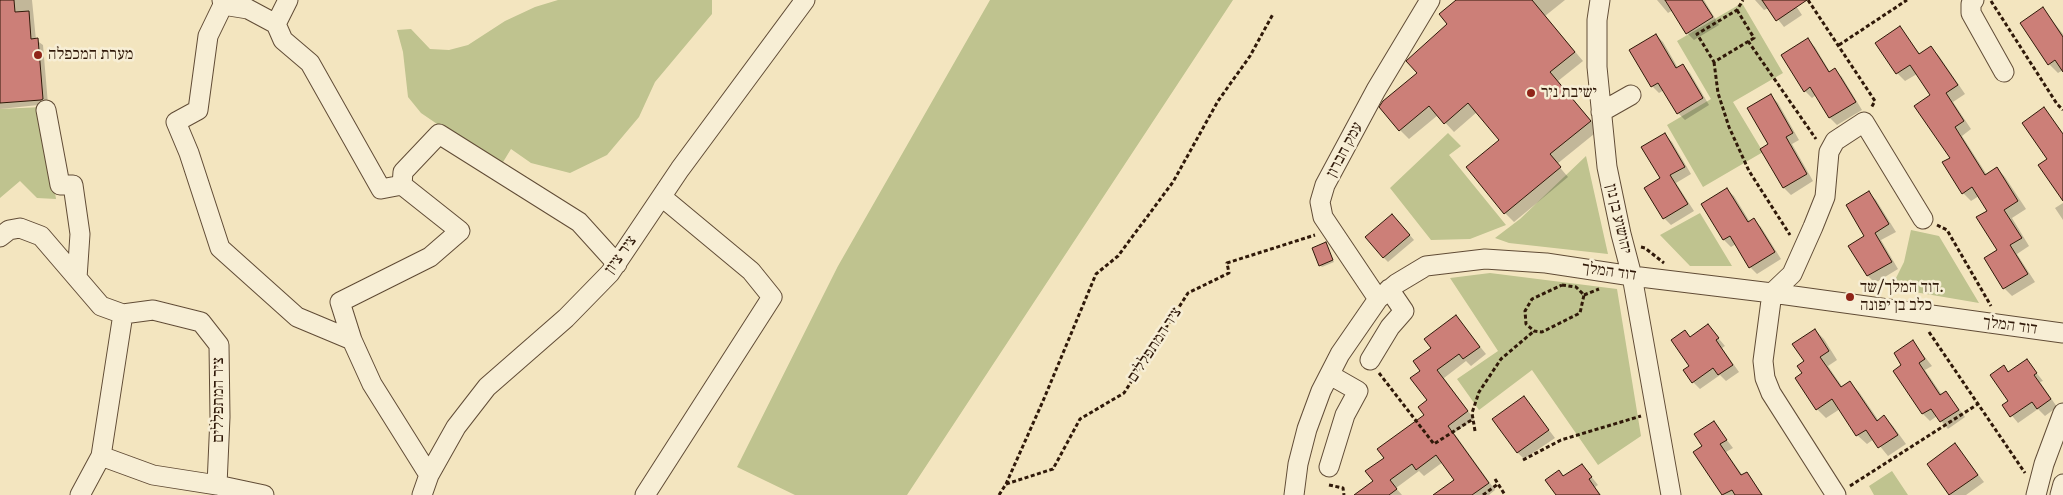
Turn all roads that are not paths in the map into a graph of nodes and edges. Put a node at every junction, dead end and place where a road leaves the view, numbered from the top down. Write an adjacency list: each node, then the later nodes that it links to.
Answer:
1 (288, 0): 7 (street)
2 (805, 0): 13 (street, ציר ציון)
3 (1430, 0): 20 (street, עמק חברון)
4 (1600, 0): 11 (street, יהושוע בן נון)
5 (1974, 0): 8 (street)
6 (222, 2): 7 (street); 23 (street)
7 (276, 24): 12 (street)
8 (2004, 72)
9 (1631, 94): 11 (street)
10 (46, 110): 18 (street)
11 (1602, 112): 17 (street, יהושוע בן נון)
12 (402, 185): 16 (street); 23 (street)
13 (662, 197): 16 (street, ציר ציון); 36 (street)
14 (1923, 219): 19 (street)
15 (0, 237): 18 (street, ציר המתפללים)
16 (617, 264): 29 (street, ציר ציון)
17 (1632, 276): 19 (street, דוד המלך); 20 (street, דוד המלך); 38 (street, יהושוע בן נון)
18 (77, 278): 21 (street, ציר המתפללים)
19 (1772, 293): 22 (street, דוד המלך); 39 (street)
20 (1384, 294): 24 (street, עמק חברון); 25 (street, דוד המלך)
21 (123, 314): 27 (street); 31 (street, ציר המתפללים)
22 (2063, 333)
23 (352, 340): 29 (street)
24 (1370, 360)
25 (1330, 375): 28 (street); 37 (street, דוד המלך)
26 (2063, 413): 32 (street)
27 (101, 456): 31 (street); 33 (street)
28 (1329, 467)
29 (429, 475): 35 (street, ציר ציון)
30 (2063, 484): 40 (street)
31 (217, 485): 34 (street)
32 (2037, 493)
33 (80, 495)
34 (264, 495)
35 (422, 495)
36 (646, 495)
37 (1294, 495)
38 (1671, 495)
39 (1836, 495)
40 (2060, 495)

